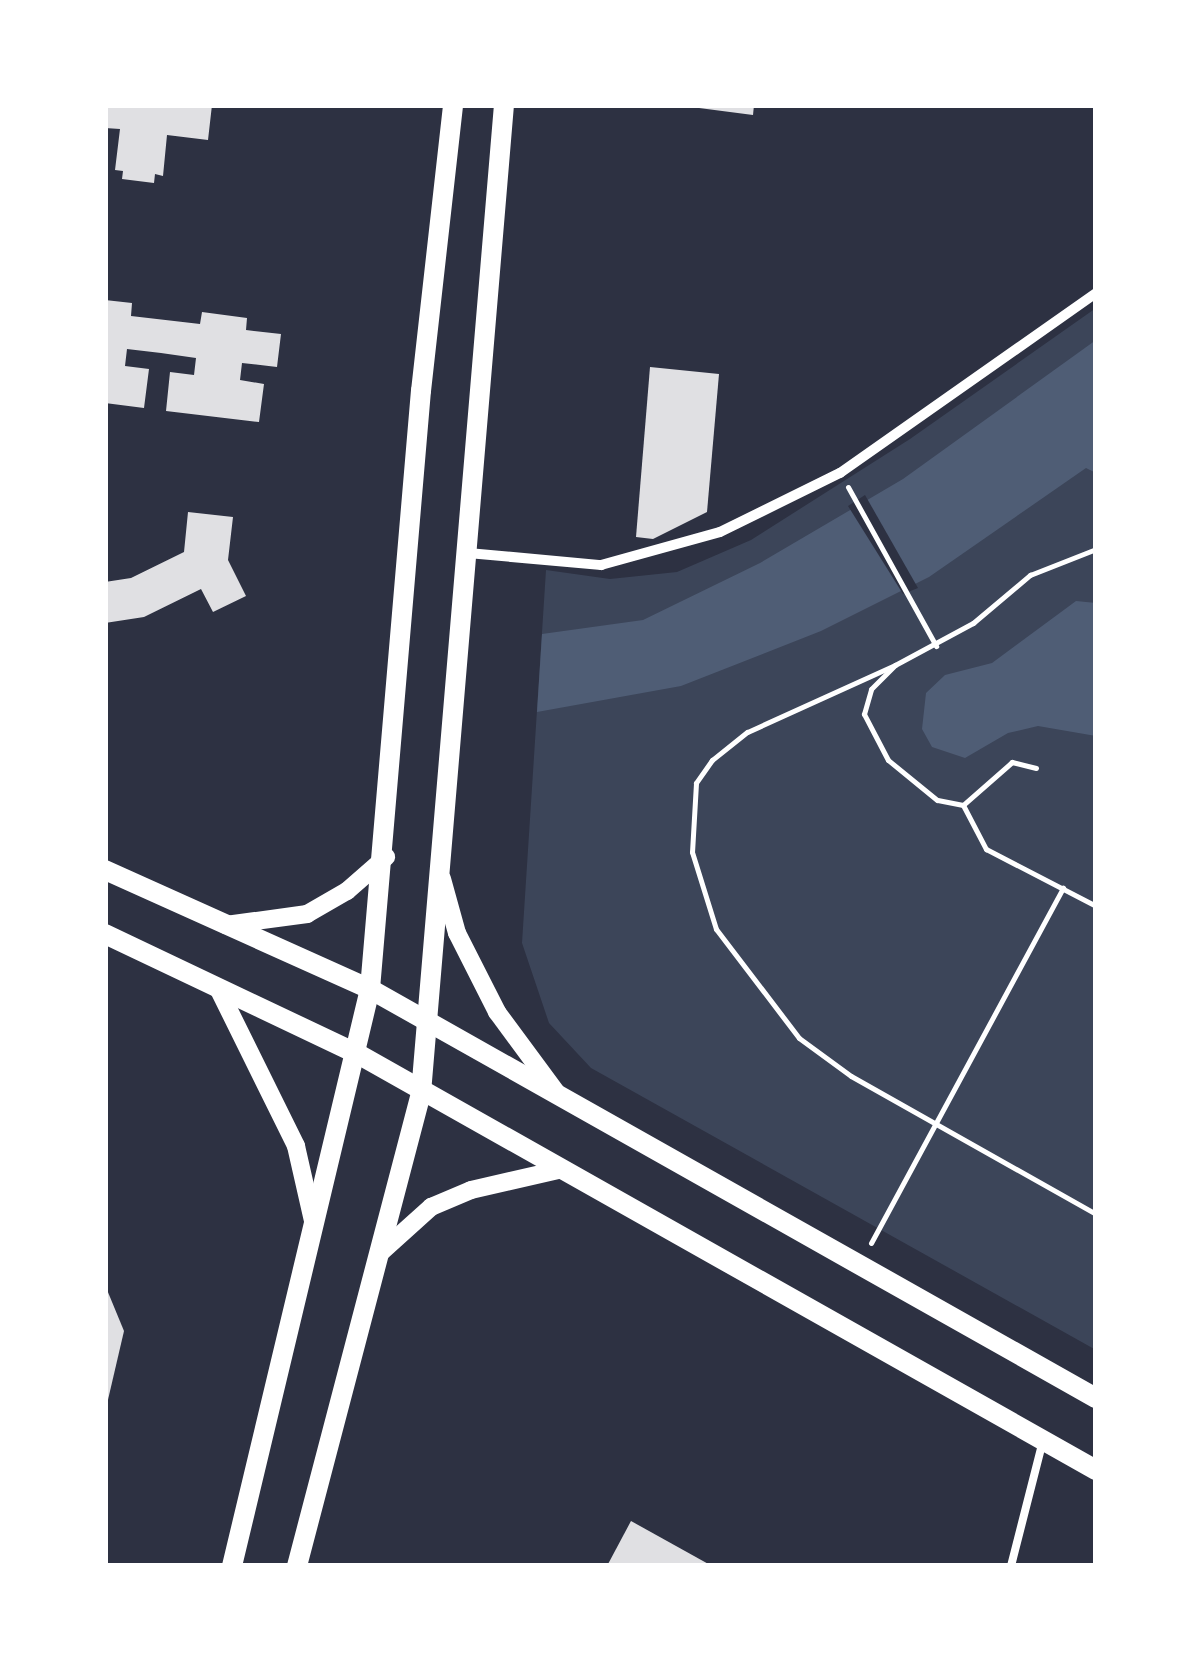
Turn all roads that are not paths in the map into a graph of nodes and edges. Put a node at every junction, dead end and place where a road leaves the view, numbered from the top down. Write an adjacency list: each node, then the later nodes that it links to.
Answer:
1 (453, 105): 5 (main road)
2 (504, 105): 4 (main road)
3 (1096, 293): 4 (street)
4 (468, 554): 7 (main road)
5 (386, 856): 8 (street); 10 (main road)
6 (105, 870): 8 (main road)
7 (441, 878): 12 (main road); 15 (street)
8 (226, 924): 10 (main road)
9 (105, 934): 11 (main road)
10 (370, 989): 12 (main road); 13 (main road)
11 (219, 990): 13 (main road); 17 (street)
12 (429, 1020): 14 (main road); 15 (main road)
13 (358, 1054): 14 (main road); 17 (main road)
14 (421, 1093): 16 (main road); 18 (main road)
15 (559, 1097): 19 (main road)
16 (563, 1169): 18 (street); 20 (main road)
17 (314, 1226): 22 (main road)
18 (380, 1253): 23 (main road)
19 (1096, 1398)
20 (1044, 1440): 21 (main road); 24 (lane)
21 (1096, 1470)
22 (232, 1566)
23 (297, 1566)
24 (1011, 1566)

